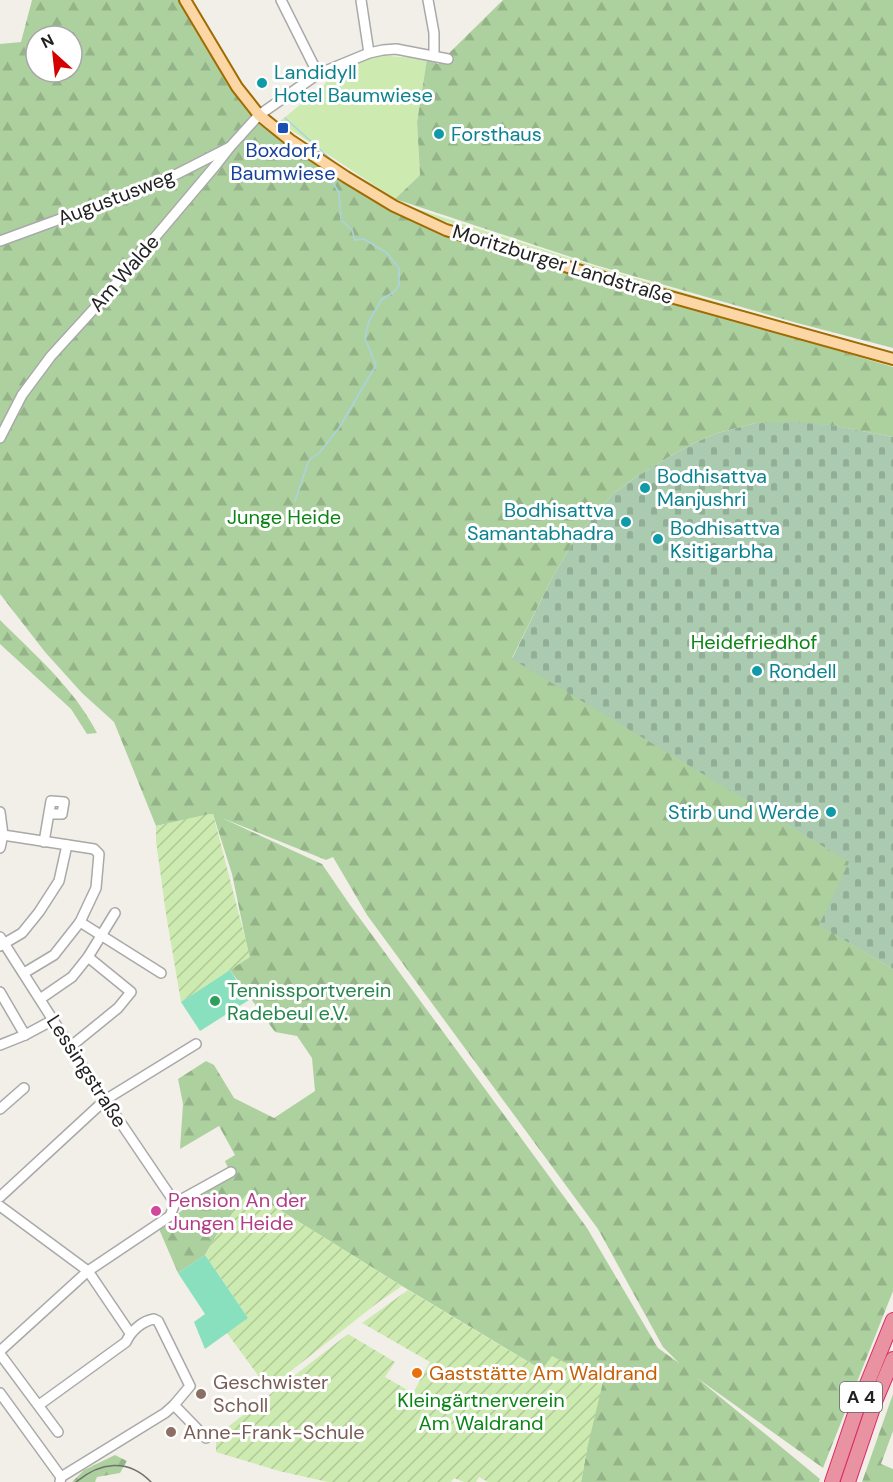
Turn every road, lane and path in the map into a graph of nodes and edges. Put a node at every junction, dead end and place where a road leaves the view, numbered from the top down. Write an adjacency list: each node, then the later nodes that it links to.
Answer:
1 (185, 0): 9 (main road, Moritzburger Landstraße)
2 (282, 0): 8 (street)
3 (361, 0): 5 (street)
4 (428, 0): 6 (street)
5 (369, 53): 6 (street); 8 (street)
6 (434, 56): 7 (street)
7 (448, 59)
8 (318, 74): 9 (street)
9 (259, 115): 10 (street, Am Walde); 12 (main road, Moritzburger Landstraße)
10 (230, 147): 11 (street, Augustusweg); 13 (street, Am Walde)
11 (0, 241)
12 (893, 359)
13 (0, 438)
14 (0, 812): 16 (street)
15 (49, 814): 17 (street)
16 (3, 835): 17 (street); 19 (street)
17 (45, 842): 18 (street)
18 (67, 845): 21 (street); 23 (street)
19 (0, 848)
20 (115, 913): 22 (street)
21 (80, 922): 22 (street); 26 (street)
22 (102, 936): 24 (street); 25 (street)
23 (1, 942): 26 (street, Lessingstraße)
24 (88, 957): 28 (street); 34 (street)
25 (160, 973)
26 (24, 974): 28 (street, Lessingstraße)
27 (0, 992): 29 (street)
28 (40, 999): 30 (street, Lessingstraße)
29 (5, 1010): 31 (street)
30 (53, 1020): 31 (street); 34 (street, Lessingstraße)
31 (25, 1035): 33 (street)
32 (196, 1044): 36 (street)
33 (0, 1045)
34 (70, 1047): 36 (street, Lessingstraße)
35 (24, 1088): 37 (street)
36 (105, 1100): 39 (street); 40 (street, Lessingstraße)
37 (0, 1109)
38 (231, 1172): 40 (street)
39 (0, 1197)
40 (175, 1203): 42 (street)
41 (0, 1206): 42 (street)
42 (88, 1271): 44 (street); 45 (street)
43 (893, 1320): 52 (highway, A 4)
44 (130, 1333): 48 (street); 49 (street)
45 (0, 1352): 48 (street)
46 (893, 1359): 54 (highway, A 4)
47 (0, 1393): 53 (street)
48 (39, 1405): 50 (street)
49 (174, 1405): 51 (street); 53 (street)
50 (58, 1432)
51 (206, 1438)
52 (833, 1479)
53 (61, 1480)
54 (848, 1482)

